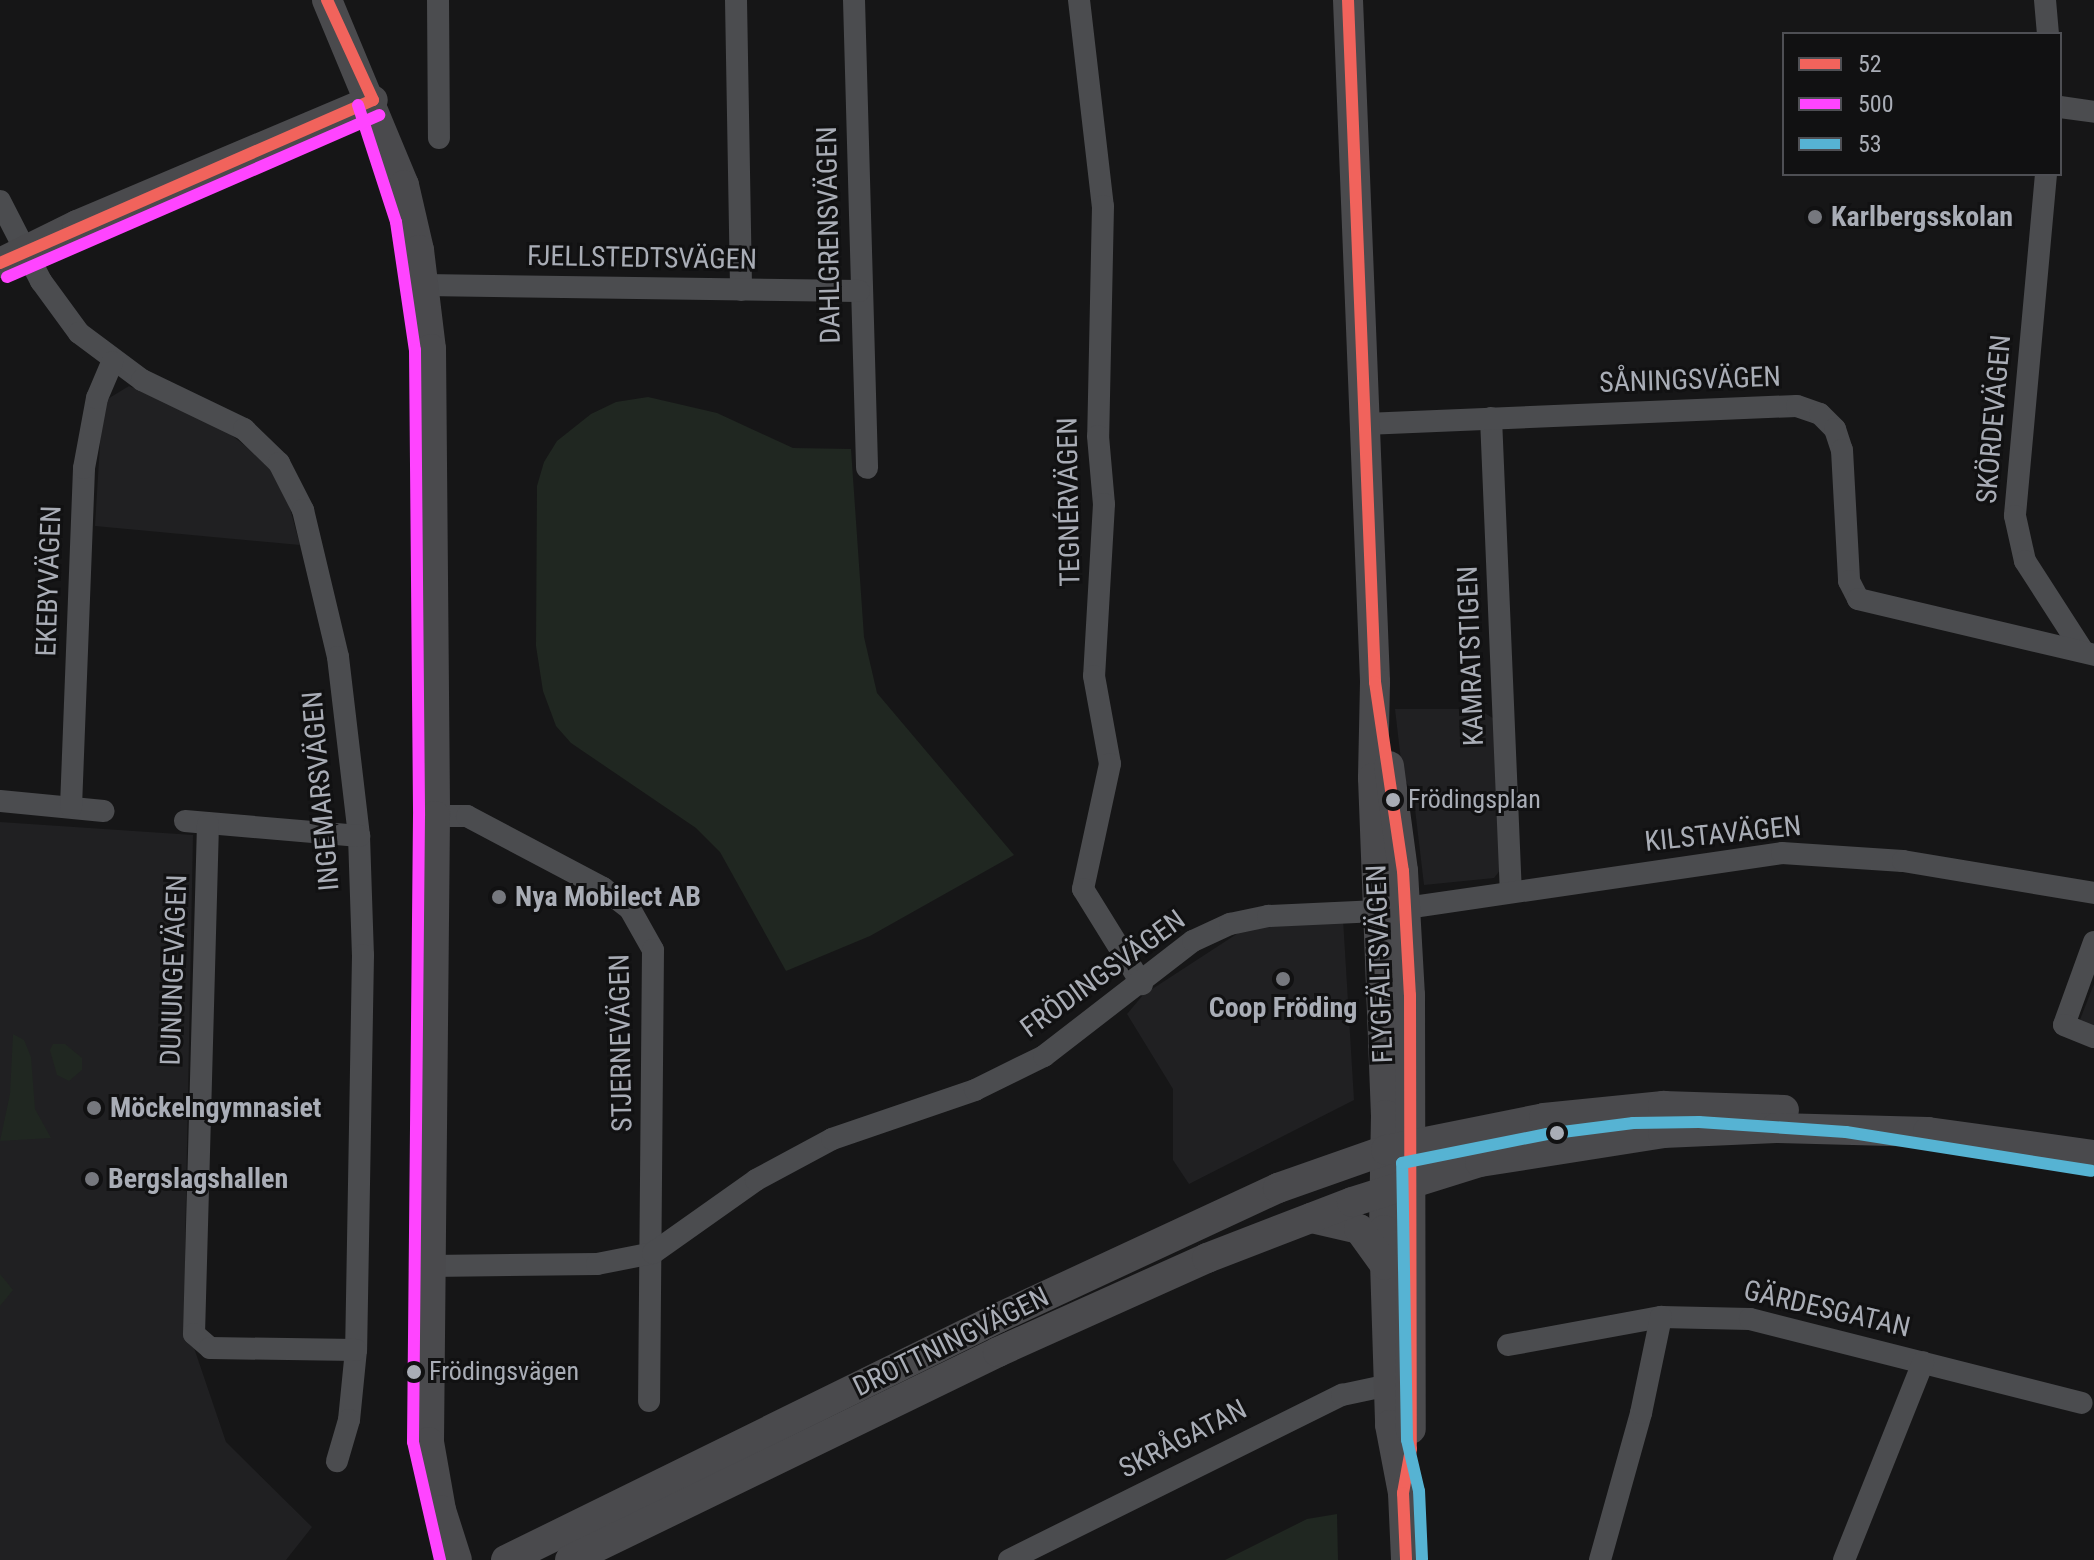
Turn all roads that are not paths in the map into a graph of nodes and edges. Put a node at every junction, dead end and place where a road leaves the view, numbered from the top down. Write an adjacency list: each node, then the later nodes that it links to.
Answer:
1 (327, 0): 9 (street)
2 (438, 0): 12 (street)
3 (736, 0): 18 (street)
4 (854, 0): 19 (street, DAHLGRENSVÄGEN)
5 (1079, 0): 36 (street, TEGNÉRVÄGEN)
6 (1348, 0): 22 (street, FLYGFÄLTSVÄGEN)
7 (2045, 0): 8 (street)
8 (2048, 32)
9 (373, 100): 15 (street); 17 (street)
10 (2062, 107): 11 (street)
11 (2094, 112)
12 (439, 138)
13 (2046, 176): 24 (street, SKÖRDEVÄGEN)
14 (0, 201): 15 (street, INGEMARSVÄGEN)
15 (27, 249): 16 (street); 20 (street, INGEMARSVÄGEN)
16 (0, 263)
17 (424, 285): 18 (street, FJELLSTEDTSVÄGEN); 28 (street)
18 (741, 290): 19 (street, FJELLSTEDTSVÄGEN)
19 (859, 291): 23 (street, DAHLGRENSVÄGEN)
20 (112, 362): 26 (street, EKEBYVÄGEN); 31 (street, INGEMARSVÄGEN)
21 (1491, 418): 22 (street, SÅNINGSVÄGEN); 24 (street, SÅNINGSVÄGEN); 32 (street, KAMRATSTIGEN)
22 (1365, 424): 34 (street, FLYGFÄLTSVÄGEN)
23 (867, 468)
24 (2088, 653)
25 (0, 801): 26 (street)
26 (71, 807): 27 (street)
27 (104, 811)
28 (435, 816): 45 (street, STJERNEVÄGEN); 47 (street)
29 (185, 821): 30 (street)
30 (208, 824): 31 (street); 50 (street, DUNUNGEVÄGEN)
31 (359, 836): 50 (street, INGEMARSVÄGEN)
32 (1511, 891): 33 (street, KILSTAVÄGEN); 34 (street, KILSTAVÄGEN)
33 (2094, 893)
34 (1392, 909): 36 (street, FRÖDINGSVÄGEN); 38 (street, FLYGFÄLTSVÄGEN); 41 (street, FLYGFÄLTSVÄGEN)
35 (2094, 942): 37 (street)
36 (1142, 984): 45 (street, FRÖDINGSVÄGEN)
37 (2094, 1037)
38 (1411, 1078): 40 (street); 41 (street, FLYGFÄLTSVÄGEN)
39 (1928, 1132): 40 (street, DROTTNINGVÄGEN); 42 (street, DROTTNINGVÄGEN); 43 (street, DROTTNINGVÄGEN)
40 (1462, 1133): 41 (street, DROTTNINGVÄGEN)
41 (1398, 1147): 43 (street); 57 (street, DROTTNINGVÄGEN)
42 (2094, 1155)
43 (1398, 1187): 44 (street, DROTTNINGVÄGEN); 46 (street); 52 (street)
44 (1309, 1218): 46 (street); 58 (street, DROTTNINGVÄGEN)
45 (653, 1253): 47 (street, FRÖDINGSVÄGEN); 53 (street, STJERNEVÄGEN)
46 (1385, 1265): 52 (street)
47 (430, 1266): 56 (street)
48 (1661, 1317): 49 (street, GÄRDESGATAN); 51 (street, GÄRDESGATAN); 61 (street)
49 (1508, 1345)
50 (356, 1350): 55 (street, INGEMARSVÄGEN)
51 (1923, 1362): 54 (street, GÄRDESGATAN); 62 (street)
52 (1400, 1384): 59 (street, SKRÅGATAN); 60 (street)
53 (649, 1401)
54 (2082, 1403)
55 (337, 1461)
56 (457, 1560)
57 (506, 1560)
58 (570, 1560)
59 (1009, 1560)
60 (1406, 1560)
61 (1600, 1560)
62 (1844, 1560)

